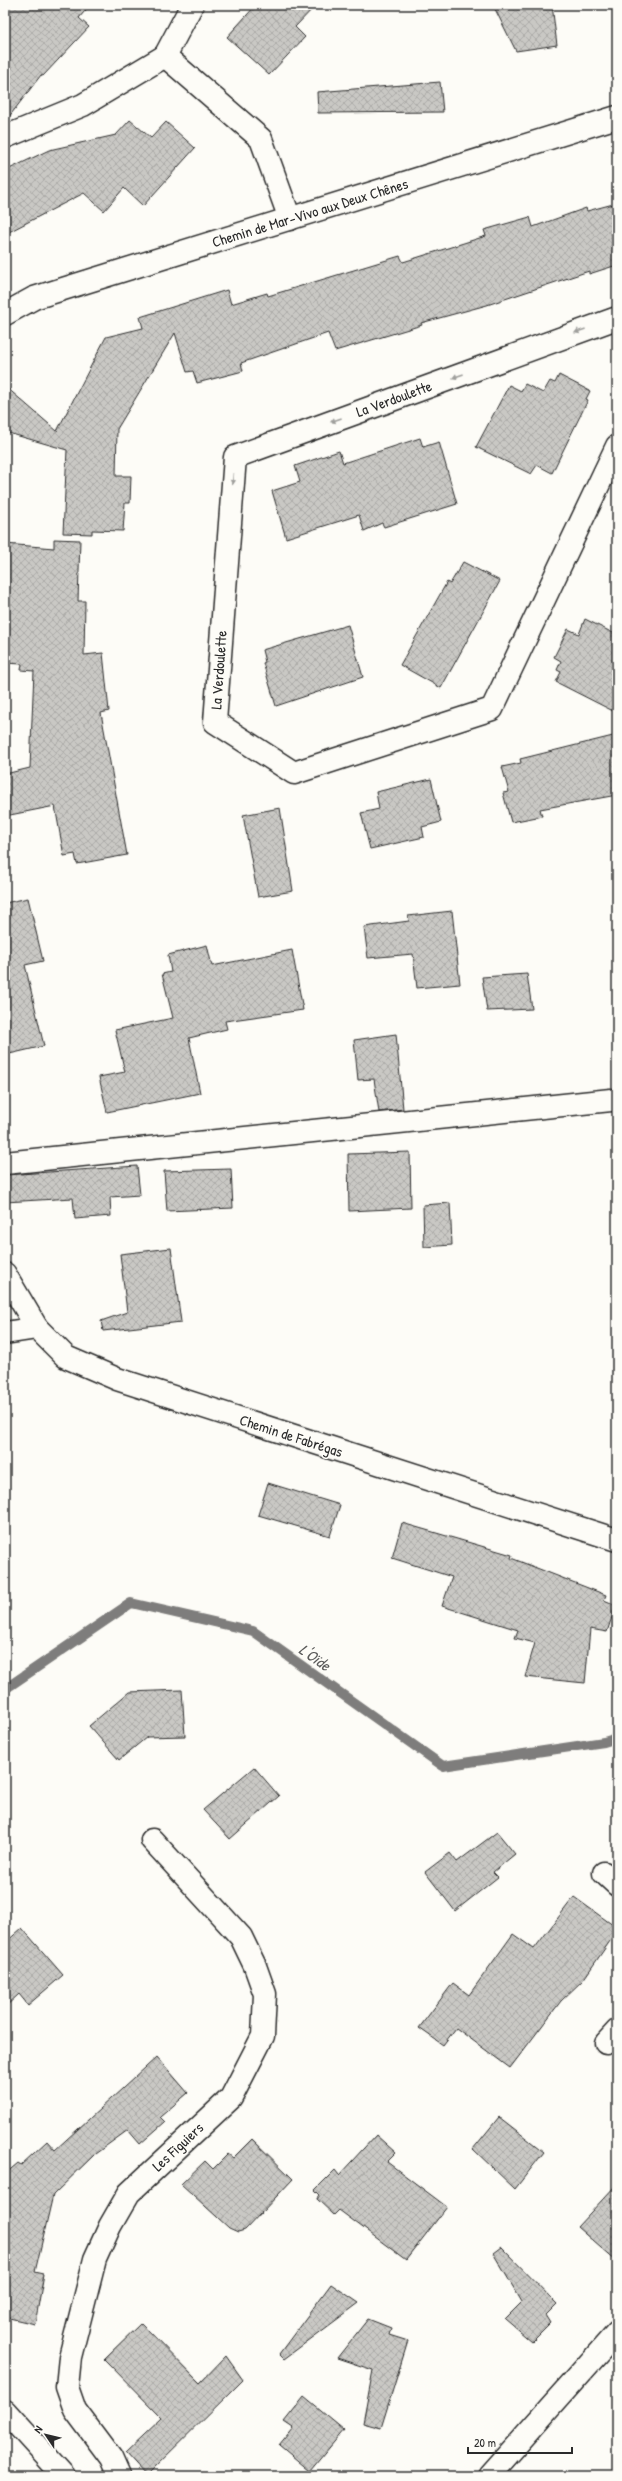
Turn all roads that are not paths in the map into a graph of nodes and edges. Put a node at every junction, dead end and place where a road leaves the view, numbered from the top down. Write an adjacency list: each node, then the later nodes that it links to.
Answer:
1 (192, 5): 2 (street)
2 (165, 56): 4 (street); 5 (street)
3 (617, 117): 5 (street, Chemin de Mar-Vivo aux Deux Chênes)
4 (5, 137)
5 (290, 219): 6 (street, Chemin de Mar-Vivo aux Deux Chênes)
6 (5, 314)
7 (617, 318): 8 (street, La Verdoulette, one-way to 8)
8 (617, 446)
9 (611, 1100): 10 (street)
10 (5, 1163)
11 (5, 1274): 12 (street, Chemin de Fabrégas)
12 (37, 1328): 13 (street); 14 (street, Chemin de Fabrégas)
13 (5, 1333)
14 (617, 1540)
15 (152, 1840): 19 (street, Les Figuiers)
16 (617, 2332): 20 (street)
17 (5, 2411): 18 (street)
18 (64, 2476)
19 (119, 2476)
20 (489, 2476)

